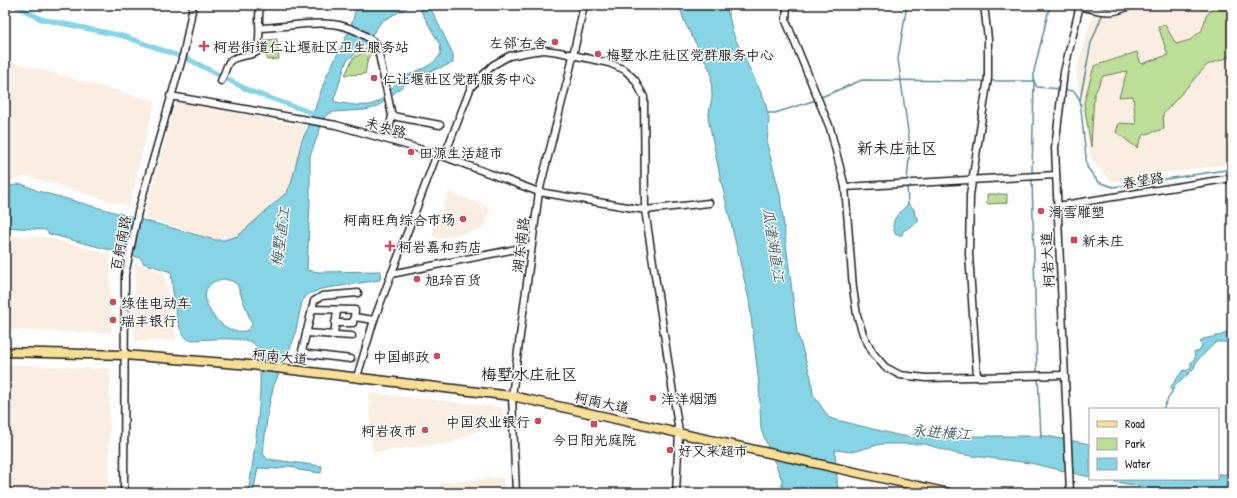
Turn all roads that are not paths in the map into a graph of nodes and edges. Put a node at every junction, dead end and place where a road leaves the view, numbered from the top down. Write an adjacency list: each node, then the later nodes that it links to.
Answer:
1 (193, 5): 11 (street, 百舸南路)
2 (260, 5): 8 (street)
3 (584, 5): 9 (street, 湖东南路)
4 (787, 5): 20 (street)
5 (984, 5): 19 (street)
6 (1131, 5): 7 (street)
7 (1080, 6): 17 (street, 柯岩大道)
8 (261, 28): 10 (street); 12 (street)
9 (573, 55): 16 (street); 21 (street, 湖东南路); 24 (street)
10 (221, 81)
11 (170, 96): 14 (street, 未央路); 37 (street, 百舸南路)
12 (392, 116): 13 (street); 14 (street)
13 (440, 125)
14 (387, 139): 15 (street, 未央路)
15 (437, 154): 16 (street, 未央路); 26 (street)
16 (444, 157): 21 (street, 未央路)
17 (1056, 175): 19 (street); 23 (street, 柯岩大道)
18 (1232, 178): 23 (street, 春望路)
19 (972, 180): 20 (street); 41 (street)
20 (845, 187): 41 (street)
21 (539, 192): 24 (street, 未央路); 25 (street, 湖东南路)
22 (709, 203): 24 (street, 未央路)
23 (1057, 206): 39 (street, 柯岩大道)
24 (645, 210): 43 (street)
25 (531, 246): 26 (street); 42 (street, 湖东南路)
26 (391, 274): 31 (street)
27 (358, 293): 28 (street)
28 (312, 309): 29 (street); 33 (street)
29 (337, 310): 30 (street); 32 (street)
30 (354, 317): 31 (street); 32 (street)
31 (374, 320): 40 (street)
32 (335, 323): 34 (street)
33 (306, 333): 34 (street); 38 (street)
34 (334, 335): 35 (street)
35 (352, 336)
36 (5, 352): 37 (main road, 柯南大道)
37 (124, 355): 40 (main road, 柯南大道); 44 (street, 百舸南路)
38 (351, 359)
39 (1064, 375): 41 (street); 48 (street, 柯岩大道)
40 (357, 377): 42 (main road, 柯南大道)
41 (977, 377)
42 (512, 396): 43 (main road, 柯南大道); 45 (street, 湖东南路)
43 (679, 432): 46 (street); 47 (main road, 柯南大道)
44 (124, 493)
45 (516, 493)
46 (676, 493)
47 (945, 493)
48 (1070, 493)

